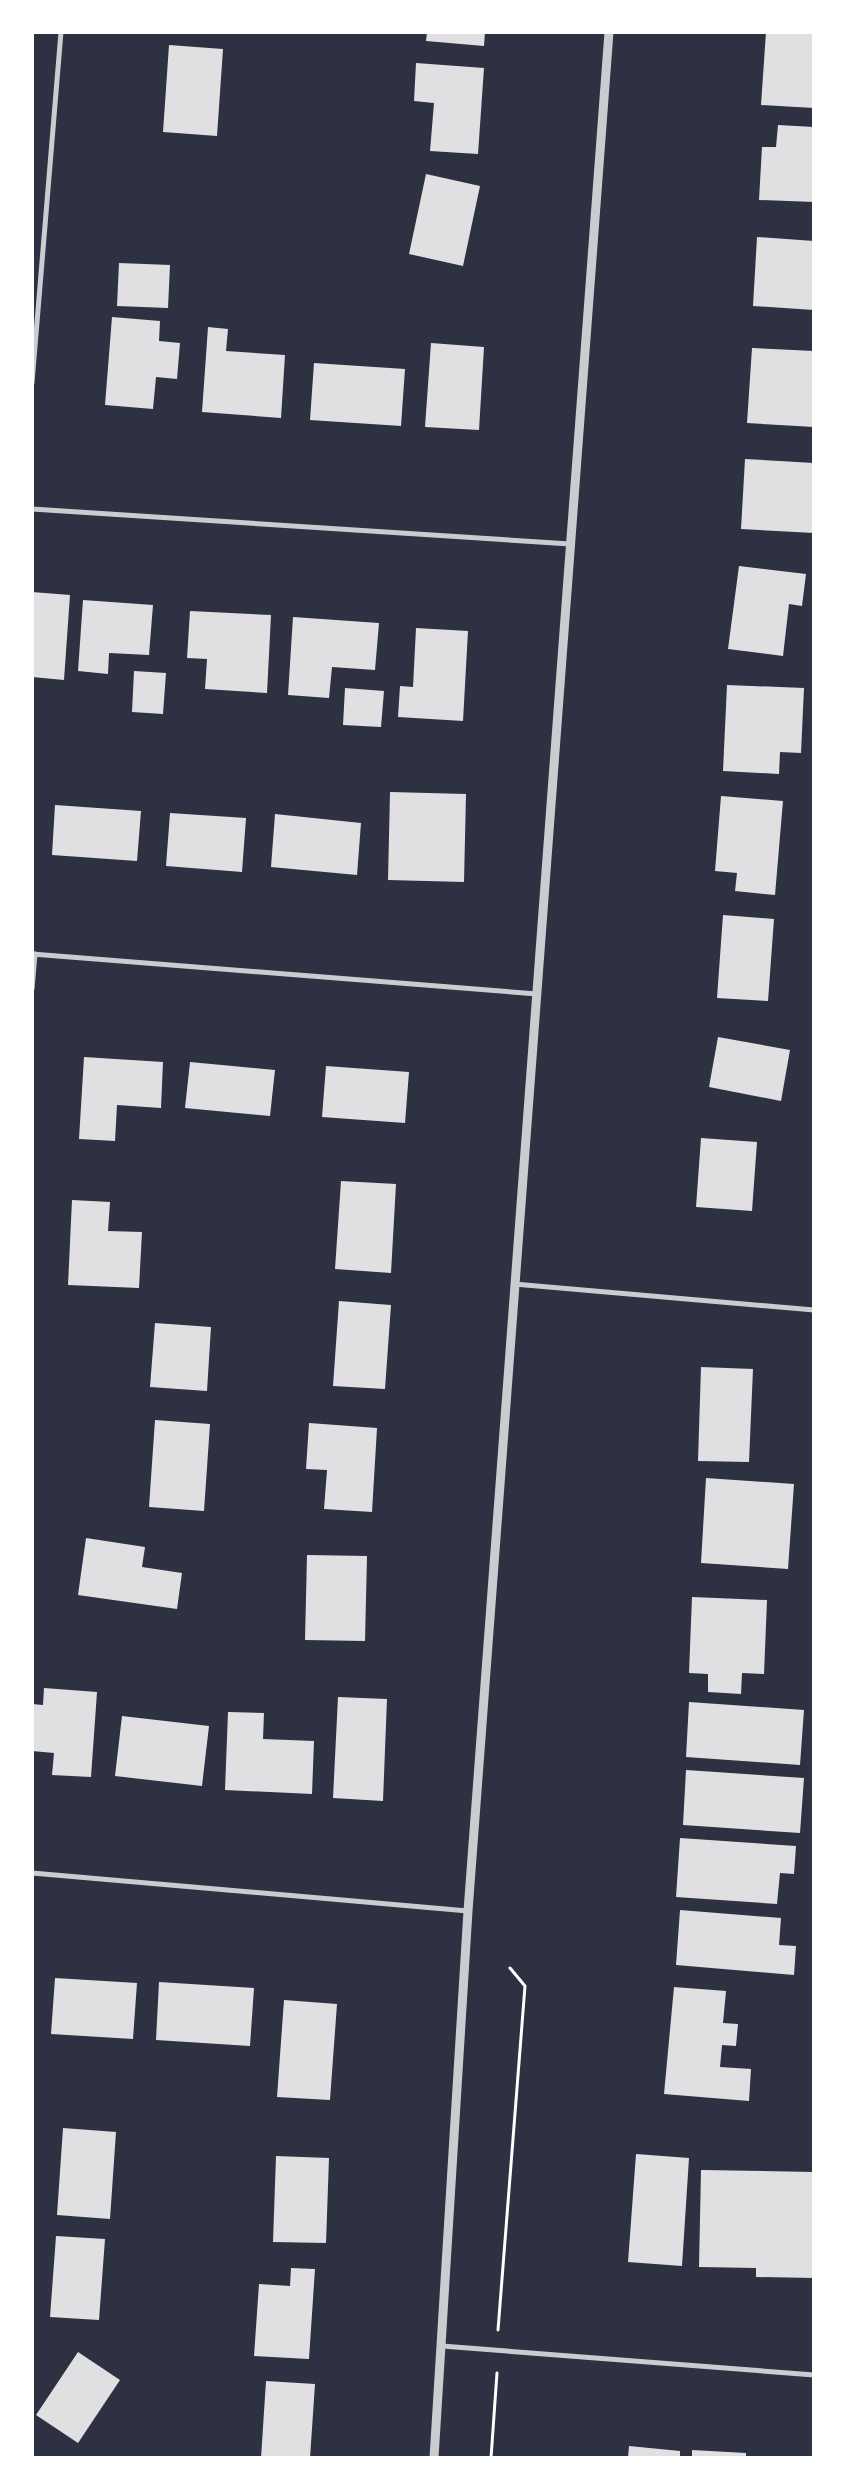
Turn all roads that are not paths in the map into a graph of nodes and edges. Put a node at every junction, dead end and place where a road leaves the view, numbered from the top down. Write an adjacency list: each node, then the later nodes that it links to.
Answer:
1 (60, 32): 3 (street)
2 (609, 32): 5 (street)
3 (32, 382)
4 (32, 509): 5 (street)
5 (570, 544): 8 (street)
6 (34, 954): 7 (street); 8 (street)
7 (32, 990)
8 (538, 994): 9 (street)
9 (514, 1284): 10 (street); 12 (street)
10 (814, 1310)
11 (32, 1873): 12 (street)
12 (468, 1911): 13 (street)
13 (442, 2346): 14 (street); 15 (street)
14 (814, 2375)
15 (434, 2458)

